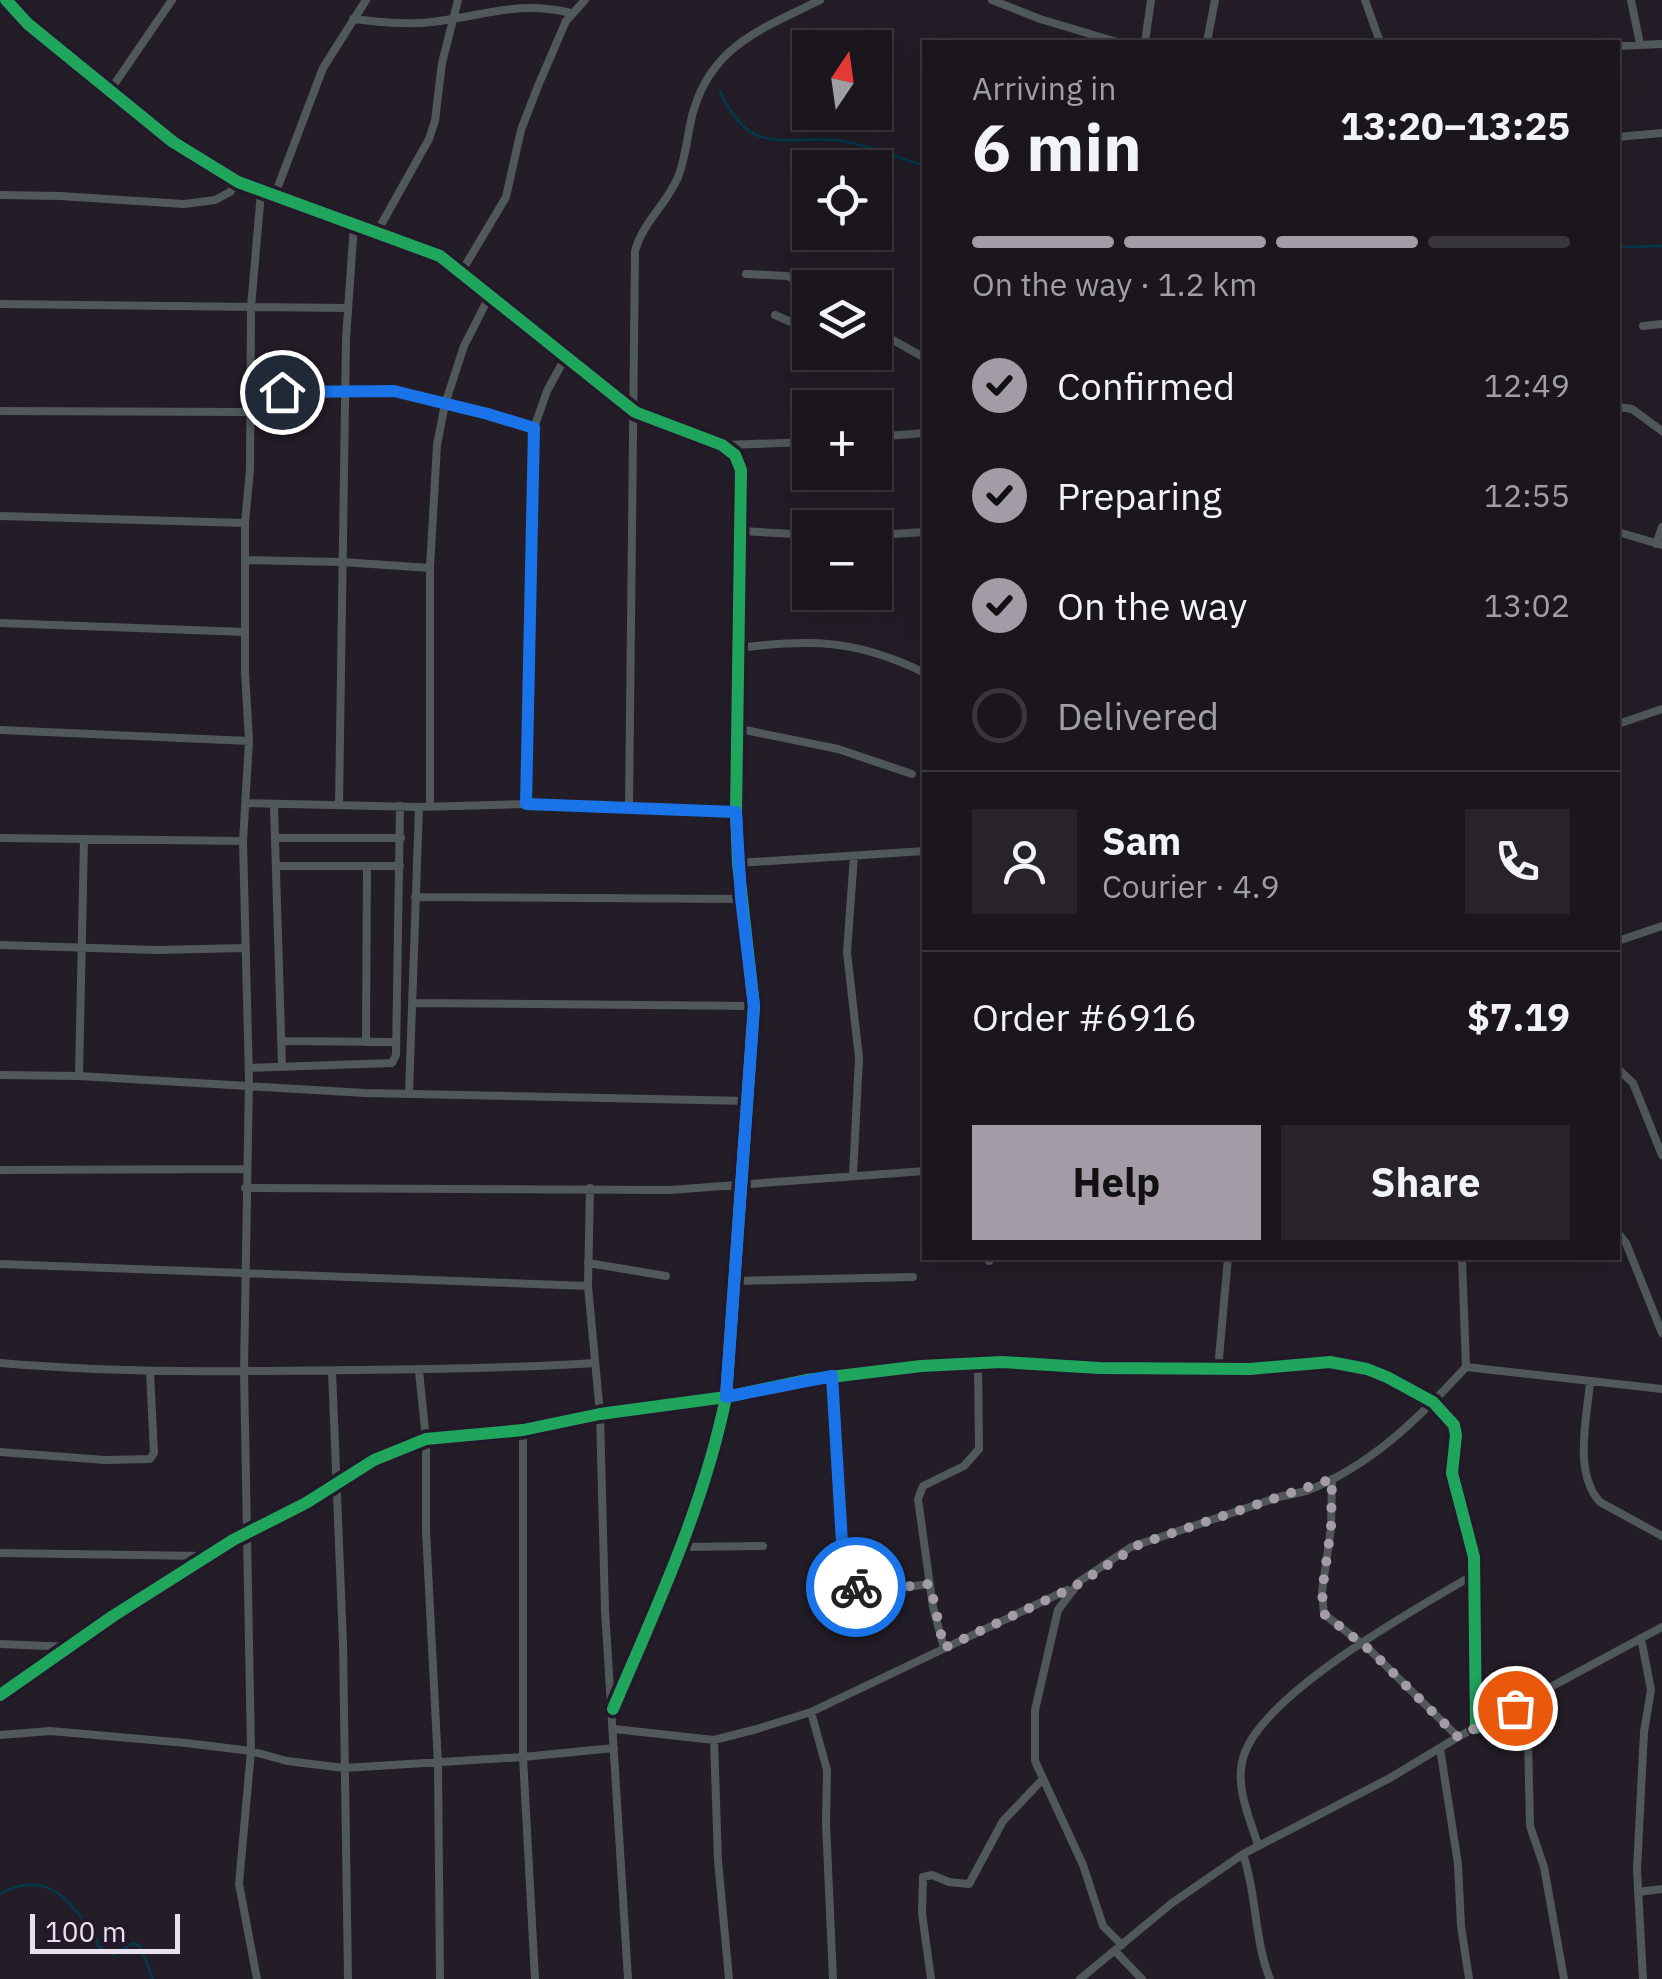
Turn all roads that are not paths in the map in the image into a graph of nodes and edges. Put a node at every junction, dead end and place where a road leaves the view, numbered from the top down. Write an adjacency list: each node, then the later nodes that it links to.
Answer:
1 (6, 0): 23 (street)
2 (172, 0): 23 (street)
3 (366, 0): 15 (street)
4 (458, 0): 14 (street)
5 (586, 0): 13 (street)
6 (992, 0): 16 (street)
7 (1151, 0): 17 (street)
8 (1215, 0): 18 (street)
9 (1365, 0): 19 (street)
10 (1631, 0): 20 (street)
11 (816, 1): 52 (street)
12 (549, 2): 13 (street); 14 (street)
13 (571, 13): 32 (street)
14 (453, 17): 15 (street); 31 (street)
15 (353, 19): 29 (street)
16 (1110, 40)
17 (1145, 40)
18 (1206, 40)
19 (1379, 40)
20 (1640, 44): 21 (street); 22 (street)
21 (1662, 44)
22 (1620, 46)
23 (109, 92): 26 (street)
24 (1662, 133): 25 (street)
25 (1620, 137)
26 (238, 182): 27 (street); 28 (street)
27 (261, 192): 29 (street); 37 (street)
28 (0, 195)
29 (274, 197): 30 (street)
30 (354, 224): 31 (street); 38 (street)
31 (378, 232): 32 (street)
32 (462, 271): 35 (street)
33 (746, 274): 34 (street)
34 (792, 278)
35 (489, 296): 45 (street); 48 (street)
36 (0, 304): 37 (street)
37 (251, 307): 38 (street); 46 (street)
38 (348, 308): 47 (street)
39 (775, 316): 40 (street)
40 (792, 323)
41 (1662, 324): 42 (street)
42 (1642, 326)
43 (892, 340): 44 (street)
44 (922, 356)
45 (565, 358): 52 (street); 53 (street)
46 (250, 392): 47 (street); 51 (street)
47 (347, 392): 48 (street); 69 (street)
48 (445, 404): 53 (street); 70 (street)
49 (1620, 407): 54 (street)
50 (0, 411): 51 (street)
51 (249, 412): 60 (street)
52 (635, 412): 58 (street); 88 (street)
53 (534, 428): 82 (street)
54 (1662, 431)
55 (922, 433): 56 (street)
56 (892, 436)
57 (792, 443): 58 (street)
58 (722, 446): 62 (street)
59 (0, 516): 60 (street)
60 (245, 522): 68 (street)
61 (1662, 527): 67 (street)
62 (740, 532): 65 (street); 73 (street)
63 (922, 532): 66 (street)
64 (1620, 533): 67 (street)
65 (792, 534)
66 (892, 534)
67 (1659, 545)
68 (246, 560): 69 (street); 72 (street)
69 (342, 562): 70 (street); 83 (street)
70 (430, 568): 87 (street)
71 (0, 622): 72 (street)
72 (245, 632): 79 (street)
73 (737, 648): 74 (street); 77 (street)
74 (922, 672)
75 (1662, 708): 76 (street)
76 (1620, 723)
77 (736, 728): 80 (street); 89 (street)
78 (0, 730): 79 (street)
79 (250, 741): 81 (street)
80 (912, 774)
81 (248, 803): 84 (street); 94 (street)
82 (526, 804): 87 (street); 88 (street)
83 (339, 805): 84 (street); 85 (street)
84 (274, 806): 91 (street)
85 (400, 806): 86 (street); 92 (street)
86 (419, 806): 87 (street); 101 (street)
87 (430, 806)
88 (629, 808): 89 (street)
89 (736, 812): 97 (street)
90 (0, 838): 93 (street)
91 (275, 838): 92 (street); 98 (street)
92 (401, 838): 100 (street)
93 (84, 839): 94 (street); 106 (street)
94 (242, 841): 107 (street)
95 (922, 851): 96 (street)
96 (854, 856): 97 (street); 125 (street)
97 (738, 862): 102 (street)
98 (276, 866): 99 (street); 110 (street)
99 (367, 866): 100 (street); 111 (street)
100 (400, 866): 112 (street)
101 (415, 898): 102 (street); 108 (street)
102 (741, 898): 109 (street)
103 (1662, 926): 104 (street)
104 (1620, 940)
105 (0, 945): 106 (street)
106 (80, 948): 107 (street); 117 (street)
107 (246, 948): 114 (street)
108 (414, 1002): 109 (street); 119 (street)
109 (754, 1006): 120 (street)
110 (281, 1041): 111 (street); 113 (street)
111 (366, 1042): 112 (street)
112 (396, 1042): 113 (street)
113 (282, 1066): 114 (street)
114 (248, 1068): 118 (street)
115 (1620, 1072): 121 (street)
116 (0, 1075): 117 (street)
117 (78, 1076): 118 (street)
118 (248, 1087): 119 (street); 122 (street)
119 (410, 1093): 120 (street)
120 (748, 1101): 126 (street)
121 (1662, 1155)
122 (246, 1169): 123 (street); 127 (street)
123 (0, 1170)
124 (922, 1171): 125 (street)
125 (853, 1176): 126 (street)
126 (740, 1184): 128 (street); 137 (street)
127 (245, 1188): 128 (street); 134 (street)
128 (590, 1188): 132 (street)
129 (1620, 1236): 139 (street)
130 (1228, 1260): 144 (street)
131 (1462, 1260): 143 (street)
132 (588, 1263): 135 (street); 138 (street)
133 (0, 1264): 134 (street)
134 (243, 1274): 138 (street); 145 (street)
135 (666, 1276)
136 (912, 1276): 137 (street)
137 (734, 1280): 152 (street)
138 (588, 1286): 141 (street)
139 (1662, 1333)
140 (0, 1362): 148 (street)
141 (594, 1363): 147 (street); 154 (street)
142 (978, 1363): 144 (street); 149 (street); 167 (street)
143 (1466, 1368): 150 (street); 153 (street)
144 (1218, 1369): 153 (street)
145 (244, 1371): 146 (street); 148 (street); 160 (street)
146 (332, 1371): 147 (street); 159 (street)
147 (419, 1371): 156 (street)
148 (150, 1372): 157 (street)
149 (832, 1376): 152 (street); 167 (street)
150 (1590, 1382): 151 (street); 161 (street)
151 (1662, 1389)
152 (726, 1397): 154 (street); 163 (street)
153 (1433, 1402): 158 (street); 166 (street)
154 (600, 1414): 155 (street); 177 (street)
155 (523, 1430): 156 (street); 187 (street)
156 (426, 1439): 159 (street); 188 (street)
157 (0, 1452)
158 (1332, 1479): 168 (street); 171 (street)
159 (336, 1484): 160 (street); 189 (street)
160 (246, 1535): 165 (street); 186 (street)
161 (1662, 1536)
162 (763, 1546): 163 (street)
163 (680, 1547): 177 (street)
164 (0, 1553): 165 (street)
165 (206, 1556): 173 (street)
166 (1474, 1574): 171 (street); 179 (street)
167 (930, 1584): 174 (street)
168 (1072, 1588): 174 (street); 190 (street)
169 (1662, 1627): 170 (street)
170 (1641, 1638): 176 (street); 194 (street)
171 (1359, 1642): 182 (street); 191 (street)
172 (0, 1644): 173 (street)
173 (72, 1647): 175 (street)
174 (944, 1648): 178 (street)
175 (0, 1695)
176 (1515, 1708): 179 (street); 208 (street)
177 (613, 1709): 180 (street)
178 (812, 1712): 183 (street); 202 (street)
179 (1476, 1728): 182 (street)
180 (614, 1729): 183 (street); 184 (street)
181 (0, 1735): 186 (street)
182 (1458, 1737): 185 (street)
183 (714, 1740): 201 (street)
184 (614, 1748): 187 (street); 200 (street)
185 (1440, 1748): 191 (street); 207 (street)
186 (251, 1750): 189 (street); 196 (street)
187 (523, 1757): 188 (street); 199 (street)
188 (438, 1764): 189 (street); 198 (street)
189 (344, 1768): 197 (street)
190 (1042, 1780): 195 (street); 203 (street)
191 (1258, 1846): 192 (street)
192 (1243, 1854): 195 (street); 206 (street)
193 (1662, 1889): 194 (street)
194 (1638, 1892): 209 (street)
195 (1118, 1948): 204 (street); 205 (street)
196 (257, 1979)
197 (348, 1979)
198 (440, 1979)
199 (535, 1979)
200 (628, 1979)
201 (730, 1979)
202 (833, 1979)
203 (931, 1979)
204 (1080, 1979)
205 (1142, 1979)
206 (1270, 1979)
207 (1469, 1979)
208 (1564, 1979)
209 (1643, 1979)

